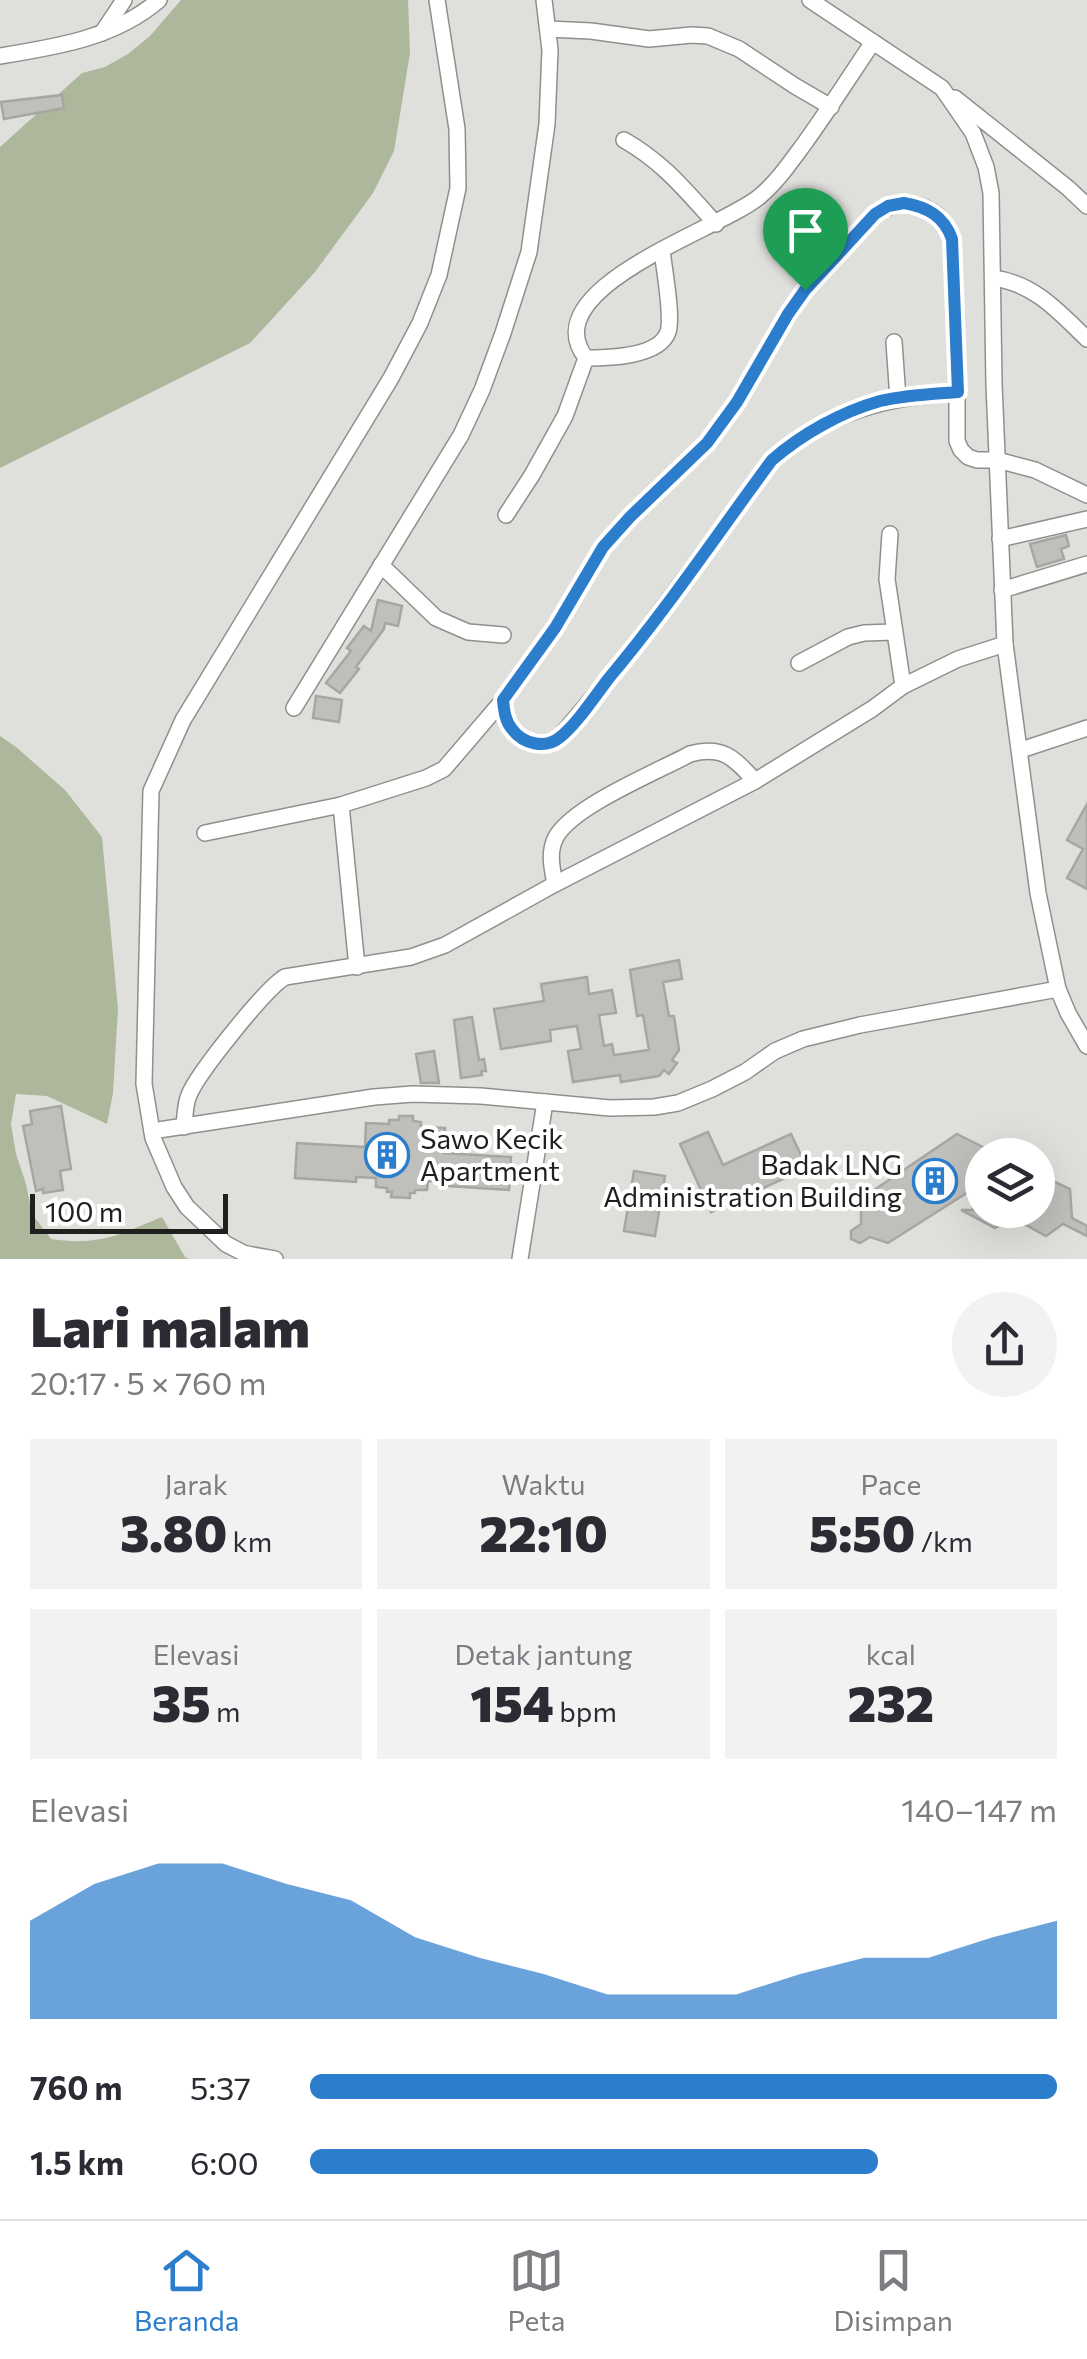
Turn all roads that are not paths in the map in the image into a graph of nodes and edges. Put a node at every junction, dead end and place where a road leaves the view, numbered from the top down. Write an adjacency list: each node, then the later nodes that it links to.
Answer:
1 (124, 0): 7 (street)
2 (159, 0): 7 (street)
3 (437, 0): 51 (street)
4 (544, 0): 6 (street)
5 (810, 0): 8 (street)
6 (548, 29): 11 (street); 31 (street)
7 (102, 33): 9 (street)
8 (873, 42): 10 (street); 11 (street)
9 (0, 56)
10 (942, 88): 13 (street); 18 (street)
11 (831, 107): 16 (street)
12 (624, 140): 16 (street)
13 (1068, 188): 14 (street); 15 (street)
14 (1087, 194)
15 (1087, 206)
16 (716, 224): 17 (street)
17 (662, 250): 21 (street); 21 (street)
18 (994, 278): 19 (street); 24 (street)
19 (1087, 339)
20 (894, 342): 23 (street)
21 (586, 358): 26 (street)
22 (958, 392): 23 (street); 24 (street); 38 (street)
23 (898, 398): 38 (street)
24 (997, 460): 25 (street); 29 (street)
25 (1087, 495)
26 (506, 515)
27 (1087, 518): 29 (street)
28 (890, 534): 33 (street)
29 (1000, 540): 32 (street)
30 (1087, 564): 32 (street)
31 (381, 565): 34 (street); 39 (street)
32 (1002, 590): 35 (street)
33 (894, 632): 36 (street); 37 (street)
34 (504, 635)
35 (1005, 644): 37 (street); 41 (street)
36 (799, 663)
37 (903, 686): 42 (street)
38 (503, 700): 43 (street)
39 (294, 708)
40 (1087, 728): 41 (street)
41 (1021, 750): 47 (street)
42 (755, 782): 45 (street); 45 (street)
43 (341, 805): 44 (street); 46 (street)
44 (205, 833)
45 (555, 884): 46 (street)
46 (357, 967): 50 (street)
47 (1058, 989): 48 (street); 49 (street)
48 (1087, 1046)
49 (545, 1102): 50 (street); 54 (street)
50 (184, 1126): 51 (street)
51 (152, 1131): 52 (street)
52 (251, 1256): 53 (street)
53 (275, 1259)
54 (520, 1259)

